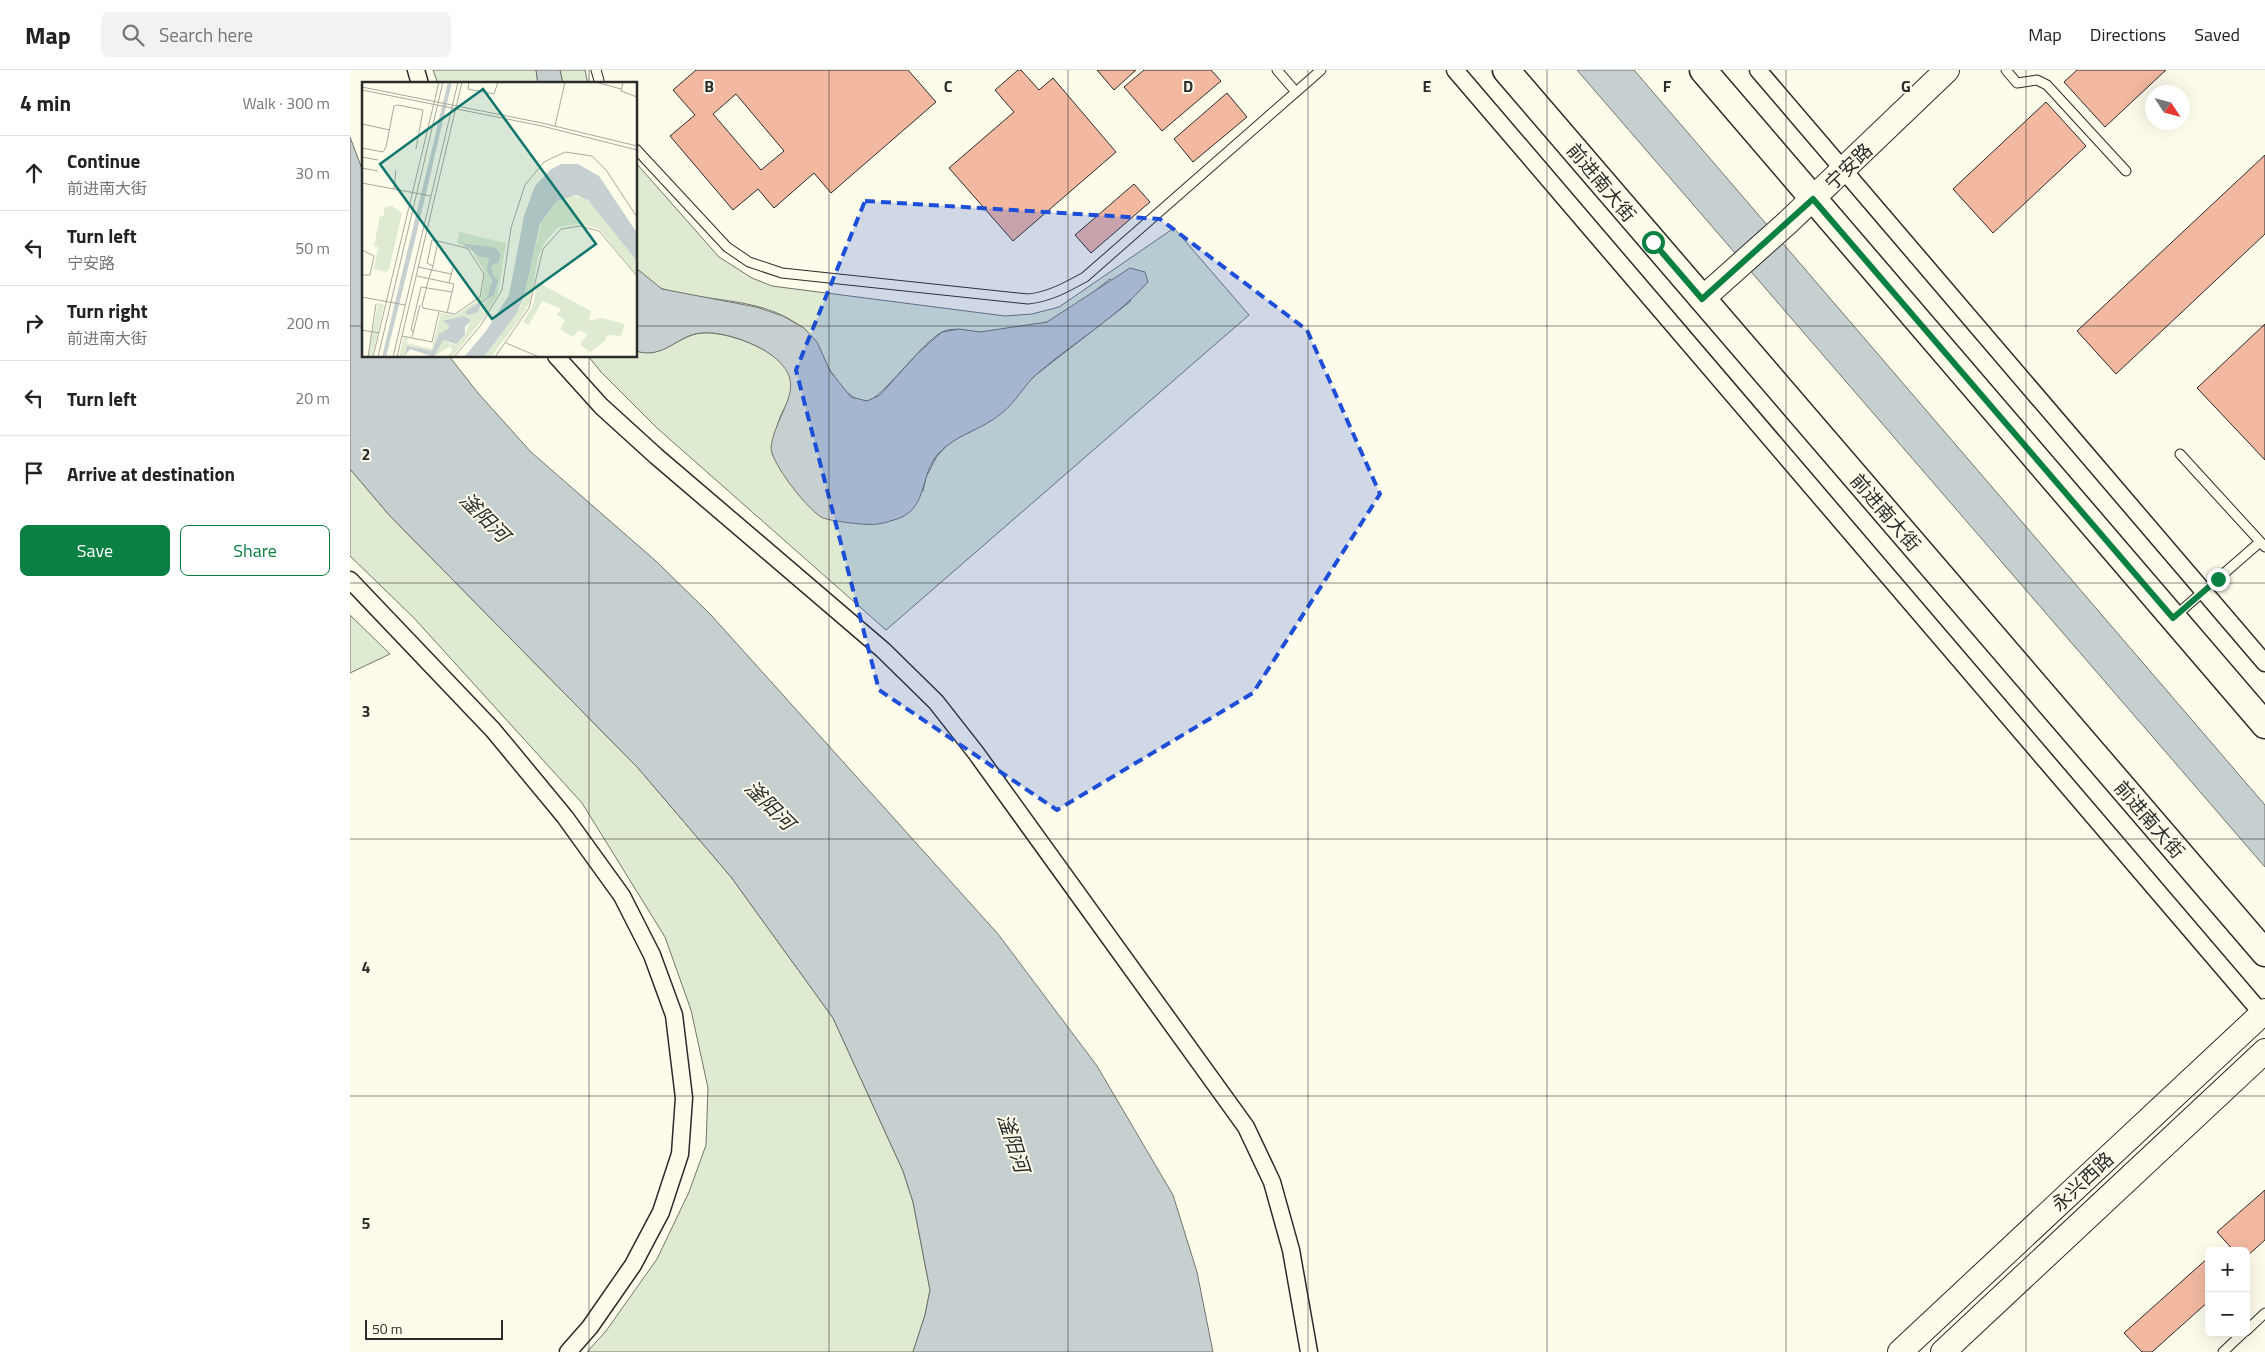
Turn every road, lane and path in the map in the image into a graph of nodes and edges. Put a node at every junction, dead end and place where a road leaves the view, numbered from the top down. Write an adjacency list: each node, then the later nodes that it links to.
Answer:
1 (1278, 70): 9 (lane)
2 (1321, 70): 9 (lane)
3 (1455, 70): 24 (street)
4 (1506, 70): 14 (main road, 前进南大街)
5 (1703, 70): 13 (main road)
6 (1758, 70): 11 (street)
7 (1948, 70): 11 (main road, 宁安路)
8 (2006, 70): 12 (lane)
9 (1296, 92): 10 (lane)
10 (638, 151)
11 (1843, 170): 13 (main road, 宁安路); 19 (street)
12 (2126, 171)
13 (1813, 199): 14 (main road, 宁安路); 20 (main road)
14 (1702, 299): 23 (main road, 前进南大街)
15 (558, 358): 30 (street)
16 (2180, 454): 17 (lane)
17 (2263, 544): 19 (lane)
18 (350, 580): 29 (street)
19 (2204, 591): 20 (lane); 21 (street)
20 (2173, 618): 22 (main road)
21 (2265, 663)
22 (2265, 725)
23 (2265, 953)
24 (2264, 1014): 31 (main road, 永兴西路)
25 (2265, 1051): 32 (main road, 永兴西路)
26 (2265, 1313): 27 (lane)
27 (2250, 1327)
28 (2239, 1337): 33 (lane)
29 (568, 1352)
30 (1309, 1352)
31 (1900, 1352)
32 (1943, 1352)
33 (2223, 1352)

